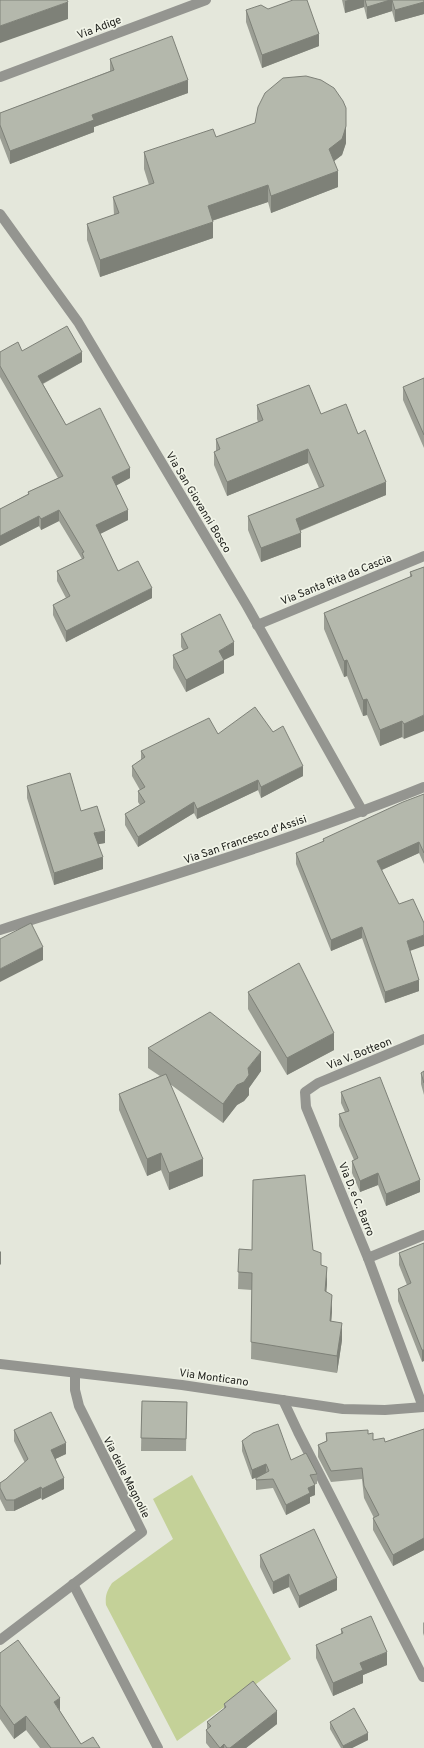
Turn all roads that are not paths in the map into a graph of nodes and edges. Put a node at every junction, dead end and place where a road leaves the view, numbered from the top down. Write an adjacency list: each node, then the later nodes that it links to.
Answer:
1 (206, 0): 2 (street, Via Adige)
2 (0, 77)
3 (0, 214): 5 (street, Via San Giovanni Bosco)
4 (424, 556): 5 (street, Via Santa Rita da Cascia)
5 (257, 625): 7 (street, Via San Giovanni Bosco)
6 (424, 787): 7 (street, Via San Francesco d'Assisi)
7 (364, 812): 8 (street, Via San Francesco d'Assisi)
8 (0, 930)
9 (424, 1039): 10 (street, Via V. Botteon)
10 (305, 1092): 12 (street, Via D. e C. Barro)
11 (424, 1235): 12 (street)
12 (368, 1258): 16 (street)
13 (0, 1364): 14 (street, Via Monticano)
14 (75, 1373): 15 (street, Via Monticano); 17 (street, Via delle Magnolie)
15 (283, 1400): 16 (street, Via Monticano); 19 (street)
16 (423, 1407)
17 (73, 1584): 18 (street, Via delle Magnolie); 20 (street)
18 (0, 1640)
19 (423, 1677)
20 (158, 1748)

